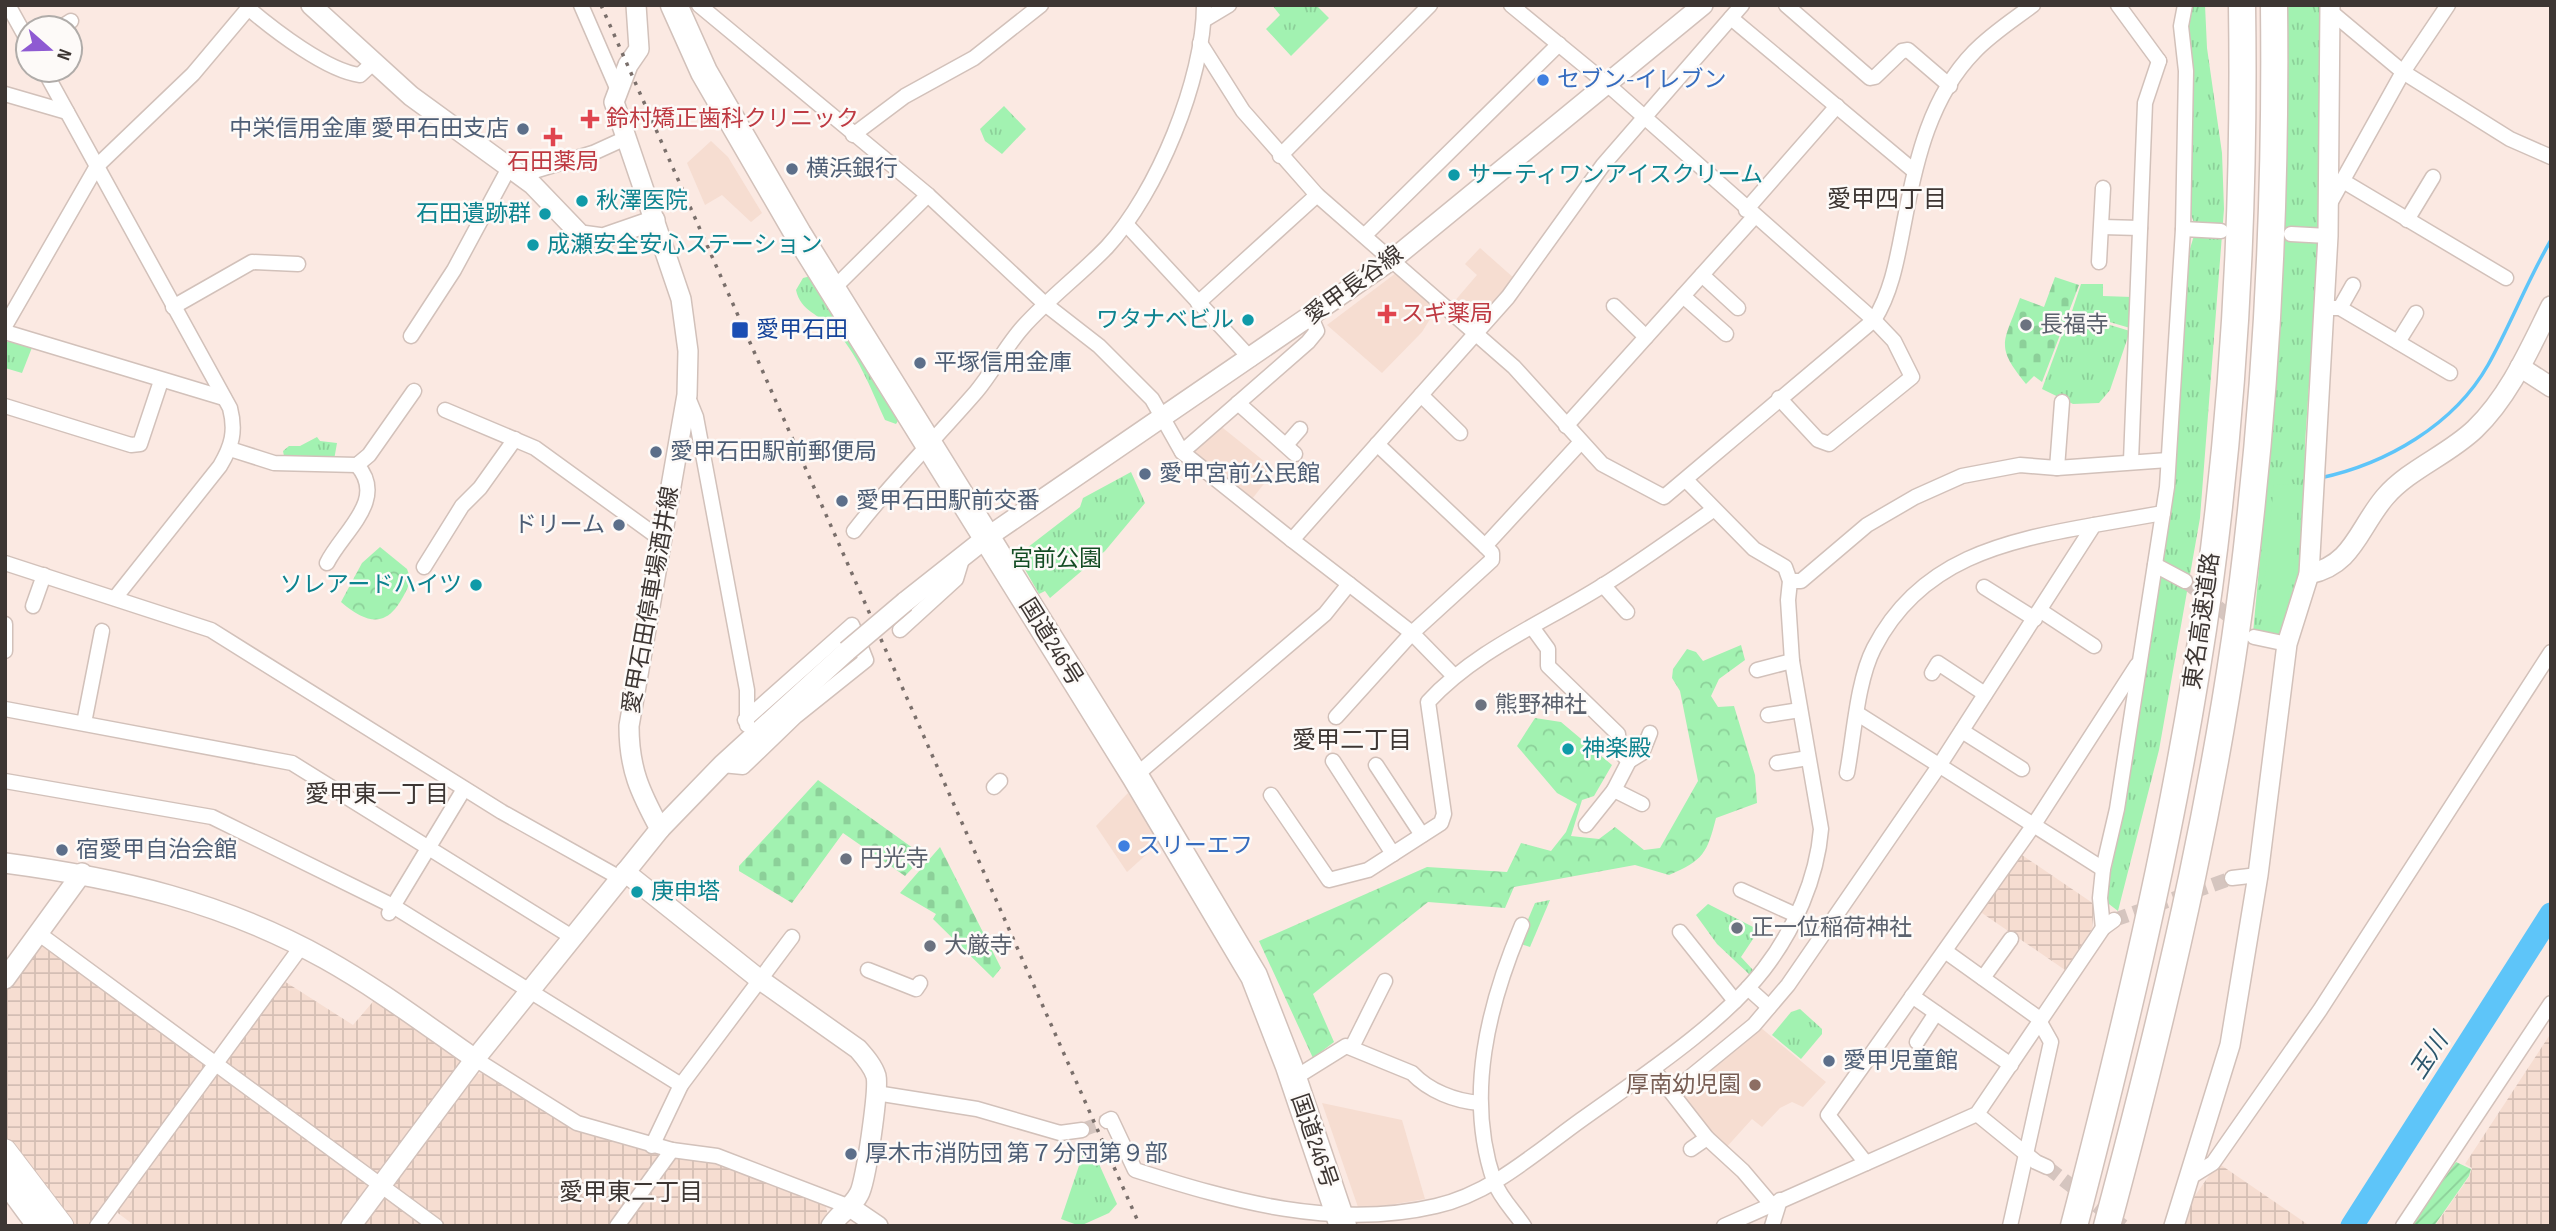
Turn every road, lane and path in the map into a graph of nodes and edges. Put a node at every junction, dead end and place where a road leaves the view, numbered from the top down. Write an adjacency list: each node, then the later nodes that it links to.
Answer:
1 (8, 5): 24 (street)
2 (312, 5): 29 (street)
3 (581, 5): 34 (street)
4 (636, 5): 34 (street)
5 (1041, 5): 39 (street)
6 (1229, 5): 22 (street)
7 (1430, 5): 41 (street)
8 (1511, 5): 21 (street)
9 (1703, 5): 32 (street, 愛甲長谷線)
10 (1742, 5): 23 (street)
11 (1786, 5): 33 (street)
12 (2033, 5): 33 (street)
13 (2118, 5): 28 (street)
14 (2185, 5): 27 (street)
15 (2242, 5): 262 (highway, 東名高速道路)
16 (2274, 5): 263 (highway, 東名高速道路)
17 (2448, 5): 30 (street)
18 (684, 6): 39 (street); 69 (highway, 国道246号)
19 (250, 7): 29 (street); 43 (street)
20 (2330, 8): 30 (street); 51 (street)
21 (1528, 11): 26 (street)
22 (1204, 13): 25 (street)
23 (1731, 18): 36 (street); 38 (street)
24 (11, 19)
25 (1199, 43): 41 (street); 55 (street)
26 (1559, 44): 32 (street); 61 (street)
27 (2185, 58): 28 (street); 58 (street)
28 (2159, 61): 57 (street)
29 (374, 62): 44 (street)
30 (2403, 72): 42 (street); 46 (street)
31 (52, 84): 37 (street)
32 (1607, 84): 38 (street); 63 (street, 愛甲長谷線)
33 (1950, 86): 45 (street)
34 (617, 88): 40 (street, 愛甲石田停車場酒井線)
35 (5, 94): 37 (street)
36 (1837, 106): 45 (street); 52 (street)
37 (67, 112): 43 (street)
38 (1644, 118): 52 (street); 84 (street)
39 (853, 135): 49 (street)
40 (626, 138): 44 (street); 53 (street, 愛甲石田停車場酒井線)
41 (1280, 156): 50 (street)
42 (2551, 157)
43 (97, 166): 76 (street); 81 (street)
44 (515, 171): 53 (street); 85 (street)
45 (1914, 171): 80 (street)
46 (2343, 181): 51 (street); 54 (street)
47 (2432, 186): 54 (street)
48 (2103, 188): 56 (street)
49 (928, 195): 69 (street); 73 (street)
50 (1317, 195): 61 (street); 71 (street)
51 (2328, 207): 62 (street)
52 (1750, 214): 66 (street); 80 (street)
53 (655, 220): 94 (street, 愛甲石田停車場酒井線)
54 (2407, 220): 67 (street)
55 (1126, 224): 71 (street); 73 (street)
56 (2102, 228): 57 (street); 64 (street)
57 (2140, 228): 113 (street)
58 (2183, 229): 59 (street); 112 (street)
59 (2221, 231)
60 (2291, 234): 62 (street)
61 (1366, 235): 63 (street)
62 (2328, 236): 77 (street)
63 (1393, 259): 79 (street, 愛甲長谷線); 84 (street)
64 (2099, 262)
65 (298, 264): 76 (street)
66 (1702, 275): 70 (street); 72 (street)
67 (2506, 278)
68 (2353, 285): 77 (street)
69 (833, 289): 108 (highway, 国道246号)
70 (1683, 296): 82 (street); 86 (street)
71 (1198, 303): 88 (street)
72 (1736, 303)
73 (1045, 304): 102 (street); 108 (street)
74 (1614, 306): 86 (street)
75 (2551, 306): 89 (street)
76 (173, 307): 96 (street)
77 (2332, 308): 87 (street); 131 (street)
78 (2416, 313): 87 (street)
79 (1311, 317): 88 (street, 愛甲長谷線); 99 (street)
80 (1874, 320): 97 (street); 97 (street)
81 (5, 326)
82 (1720, 327)
83 (5, 332): 91 (street)
84 (1476, 332): 95 (street); 103 (street)
85 (411, 336)
86 (1646, 337): 103 (street)
87 (2398, 342): 90 (street)
88 (1251, 359): 102 (street, 愛甲長谷線)
89 (2520, 367): 92 (street); 131 (street)
90 (2450, 373)
91 (161, 381): 96 (street); 100 (street)
92 (2551, 387)
93 (414, 391): 114 (street)
94 (687, 395): 122 (street, 愛甲石田停車場酒井線); 162 (street)
95 (1420, 395): 105 (street); 109 (street)
96 (224, 398): 110 (street)
97 (1779, 398): 116 (street)
98 (2062, 402): 115 (street)
99 (1238, 403): 104 (street); 111 (street)
100 (5, 406)
101 (445, 410): 106 (street)
102 (1164, 418): 111 (street); 121 (street, 愛甲長谷線)
103 (1566, 425): 107 (street)
104 (1300, 429)
105 (1460, 433)
106 (515, 439): 122 (street); 126 (street)
107 (1580, 443): 116 (street); 124 (street)
108 (929, 444): 120 (street); 121 (highway, 国道246号)
109 (1377, 444): 123 (street); 124 (street)
110 (230, 449): 114 (street); 137 (street)
111 (1182, 452): 123 (street)
112 (2168, 460): 113 (street); 118 (street)
113 (2131, 461): 115 (street)
114 (357, 464): 128 (street)
115 (2057, 468): 132 (street)
116 (1686, 480): 117 (street)
117 (1713, 510): 132 (street); 135 (street)
118 (2163, 513): 119 (street); 129 (street)
119 (2094, 525): 140 (street); 159 (street)
120 (854, 531)
121 (986, 538): 125 (street); 176 (highway, 国道246号)
122 (662, 540): 184 (street, 愛甲石田停車場酒井線)
123 (1292, 540): 134 (street)
124 (1485, 546): 145 (street)
125 (964, 556): 143 (street); 166 (street, bridge)
126 (427, 558)
127 (5, 563): 130 (street)
128 (327, 563)
129 (2155, 565): 133 (street); 152 (street)
130 (44, 575): 137 (street); 138 (street)
131 (2309, 575): 147 (street)
132 (1790, 581): 151 (street)
133 (2185, 581)
134 (1349, 583): 145 (street); 176 (street)
135 (1603, 585): 139 (street); 142 (street)
136 (1984, 587): 140 (street)
137 (115, 598): 178 (street)
138 (33, 606)
139 (1627, 612)
140 (2038, 615): 148 (street); 156 (street)
141 (5, 624): 149 (street)
142 (1532, 627): 155 (street); 169 (street)
143 (900, 630)
144 (103, 631): 163 (street)
145 (1412, 633): 155 (street); 161 (street)
146 (2254, 637): 147 (street)
147 (2287, 644): 192 (street)
148 (2094, 646)
149 (5, 651)
150 (2551, 652): 241 (street)
151 (1792, 661): 154 (street); 158 (street)
152 (2140, 661): 183 (street); 189 (street)
153 (1938, 663): 156 (street)
154 (1757, 670)
155 (1454, 676): 185 (street)
156 (1985, 694): 164 (street)
157 (5, 709): 163 (street)
158 (1800, 710): 160 (street); 167 (street)
159 (1858, 714): 173 (street); 175 (street)
160 (1768, 715)
161 (1336, 717)
162 (746, 720): 166 (street); 171 (street)
163 (84, 723): 186 (street)
164 (1962, 731): 173 (street); 174 (street)
165 (1650, 733): 169 (street)
166 (750, 740): 171 (street)
167 (1808, 758): 170 (street); 196 (street)
168 (1333, 761): 187 (street)
169 (1629, 761): 179 (street)
170 (1777, 763)
171 (722, 765): 184 (street)
172 (1376, 765): 185 (street)
173 (1939, 766): 183 (street); 216 (street)
174 (2022, 769)
175 (1847, 773)
176 (1135, 776): 225 (highway, 国道246号)
177 (5, 781): 195 (street)
178 (464, 789): 186 (street); 191 (street)
179 (1614, 790): 181 (street); 182 (street)
180 (1271, 796): 187 (street)
181 (1642, 804)
182 (1586, 825)
183 (2033, 826): 189 (street); 204 (street)
184 (660, 829): 191 (street)
185 (1422, 835): 187 (street)
186 (428, 846): 195 (street); 200 (street)
187 (1393, 854)
188 (5, 863): 190 (street)
189 (2103, 869): 218 (street)
190 (82, 873): 199 (street); 203 (street)
191 (623, 875): 200 (street); 208 (street)
192 (2258, 875): 193 (street); 241 (street)
193 (2232, 878)
194 (1741, 890): 196 (street)
195 (391, 909): 212 (street)
196 (1796, 915): 211 (street)
197 (1522, 925): 229 (street)
198 (1680, 932): 214 (street)
199 (38, 933): 205 (street); 222 (street)
200 (572, 937): 212 (street)
201 (792, 937): 208 (street)
202 (2011, 939): 207 (street)
203 (301, 947): 221 (street); 222 (street)
204 (1945, 951): 207 (street); 213 (street)
205 (8, 969)
206 (868, 970): 209 (street)
207 (1983, 978): 218 (street)
208 (759, 979): 226 (street); 228 (street)
209 (920, 983)
210 (1379, 985): 220 (street)
211 (1748, 988): 214 (street); 216 (street)
212 (530, 990): 221 (street); 226 (street)
213 (1912, 996): 217 (street); 239 (street)
214 (1735, 1000): 224 (street)
215 (2551, 1003): 265 (street)
216 (1769, 1007): 227 (street)
217 (1936, 1013): 219 (street); 223 (street)
218 (2042, 1022): 223 (street); 238 (street)
219 (1917, 1042)
220 (1352, 1047): 225 (street); 229 (street)
221 (475, 1059): 234 (street); 244 (street)
222 (215, 1063): 244 (street); 252 (street)
223 (2011, 1065): 230 (street)
224 (1653, 1069): 227 (street); 243 (street)
225 (1293, 1079): 248 (highway, 国道246号)
226 (681, 1085): 234 (street)
227 (1672, 1092): 233 (street)
228 (876, 1093): 232 (street); 246 (street)
229 (1479, 1103): 243 (street)
230 (1977, 1114): 238 (street); 239 (street)
231 (1107, 1121): 248 (street)
232 (1083, 1130)
233 (1707, 1138): 235 (street); 245 (street)
234 (652, 1146): 236 (street)
235 (1691, 1149)
236 (672, 1150): 246 (street); 255 (street)
237 (5, 1151): 251 (main road)
238 (2029, 1154): 240 (street); 261 (street)
239 (1866, 1163): 245 (street)
240 (2047, 1167)
241 (2192, 1176): 264 (street)
242 (5, 1177): 250 (highway)
243 (1494, 1183): 248 (street); 258 (street)
244 (381, 1185): 253 (street); 254 (street)
245 (1775, 1202): 259 (street); 260 (street)
246 (850, 1207): 256 (street); 257 (street)
247 (5, 1208): 249 (highway)
248 (1342, 1221)
249 (20, 1226)
250 (40, 1226)
251 (62, 1226)
252 (97, 1226)
253 (351, 1226)
254 (436, 1226)
255 (617, 1226)
256 (831, 1226)
257 (878, 1226)
258 (1524, 1226)
259 (1724, 1226)
260 (1772, 1226)
261 (2010, 1226)
262 (2074, 1226)
263 (2107, 1226)
264 (2174, 1226)
265 (2403, 1226)

